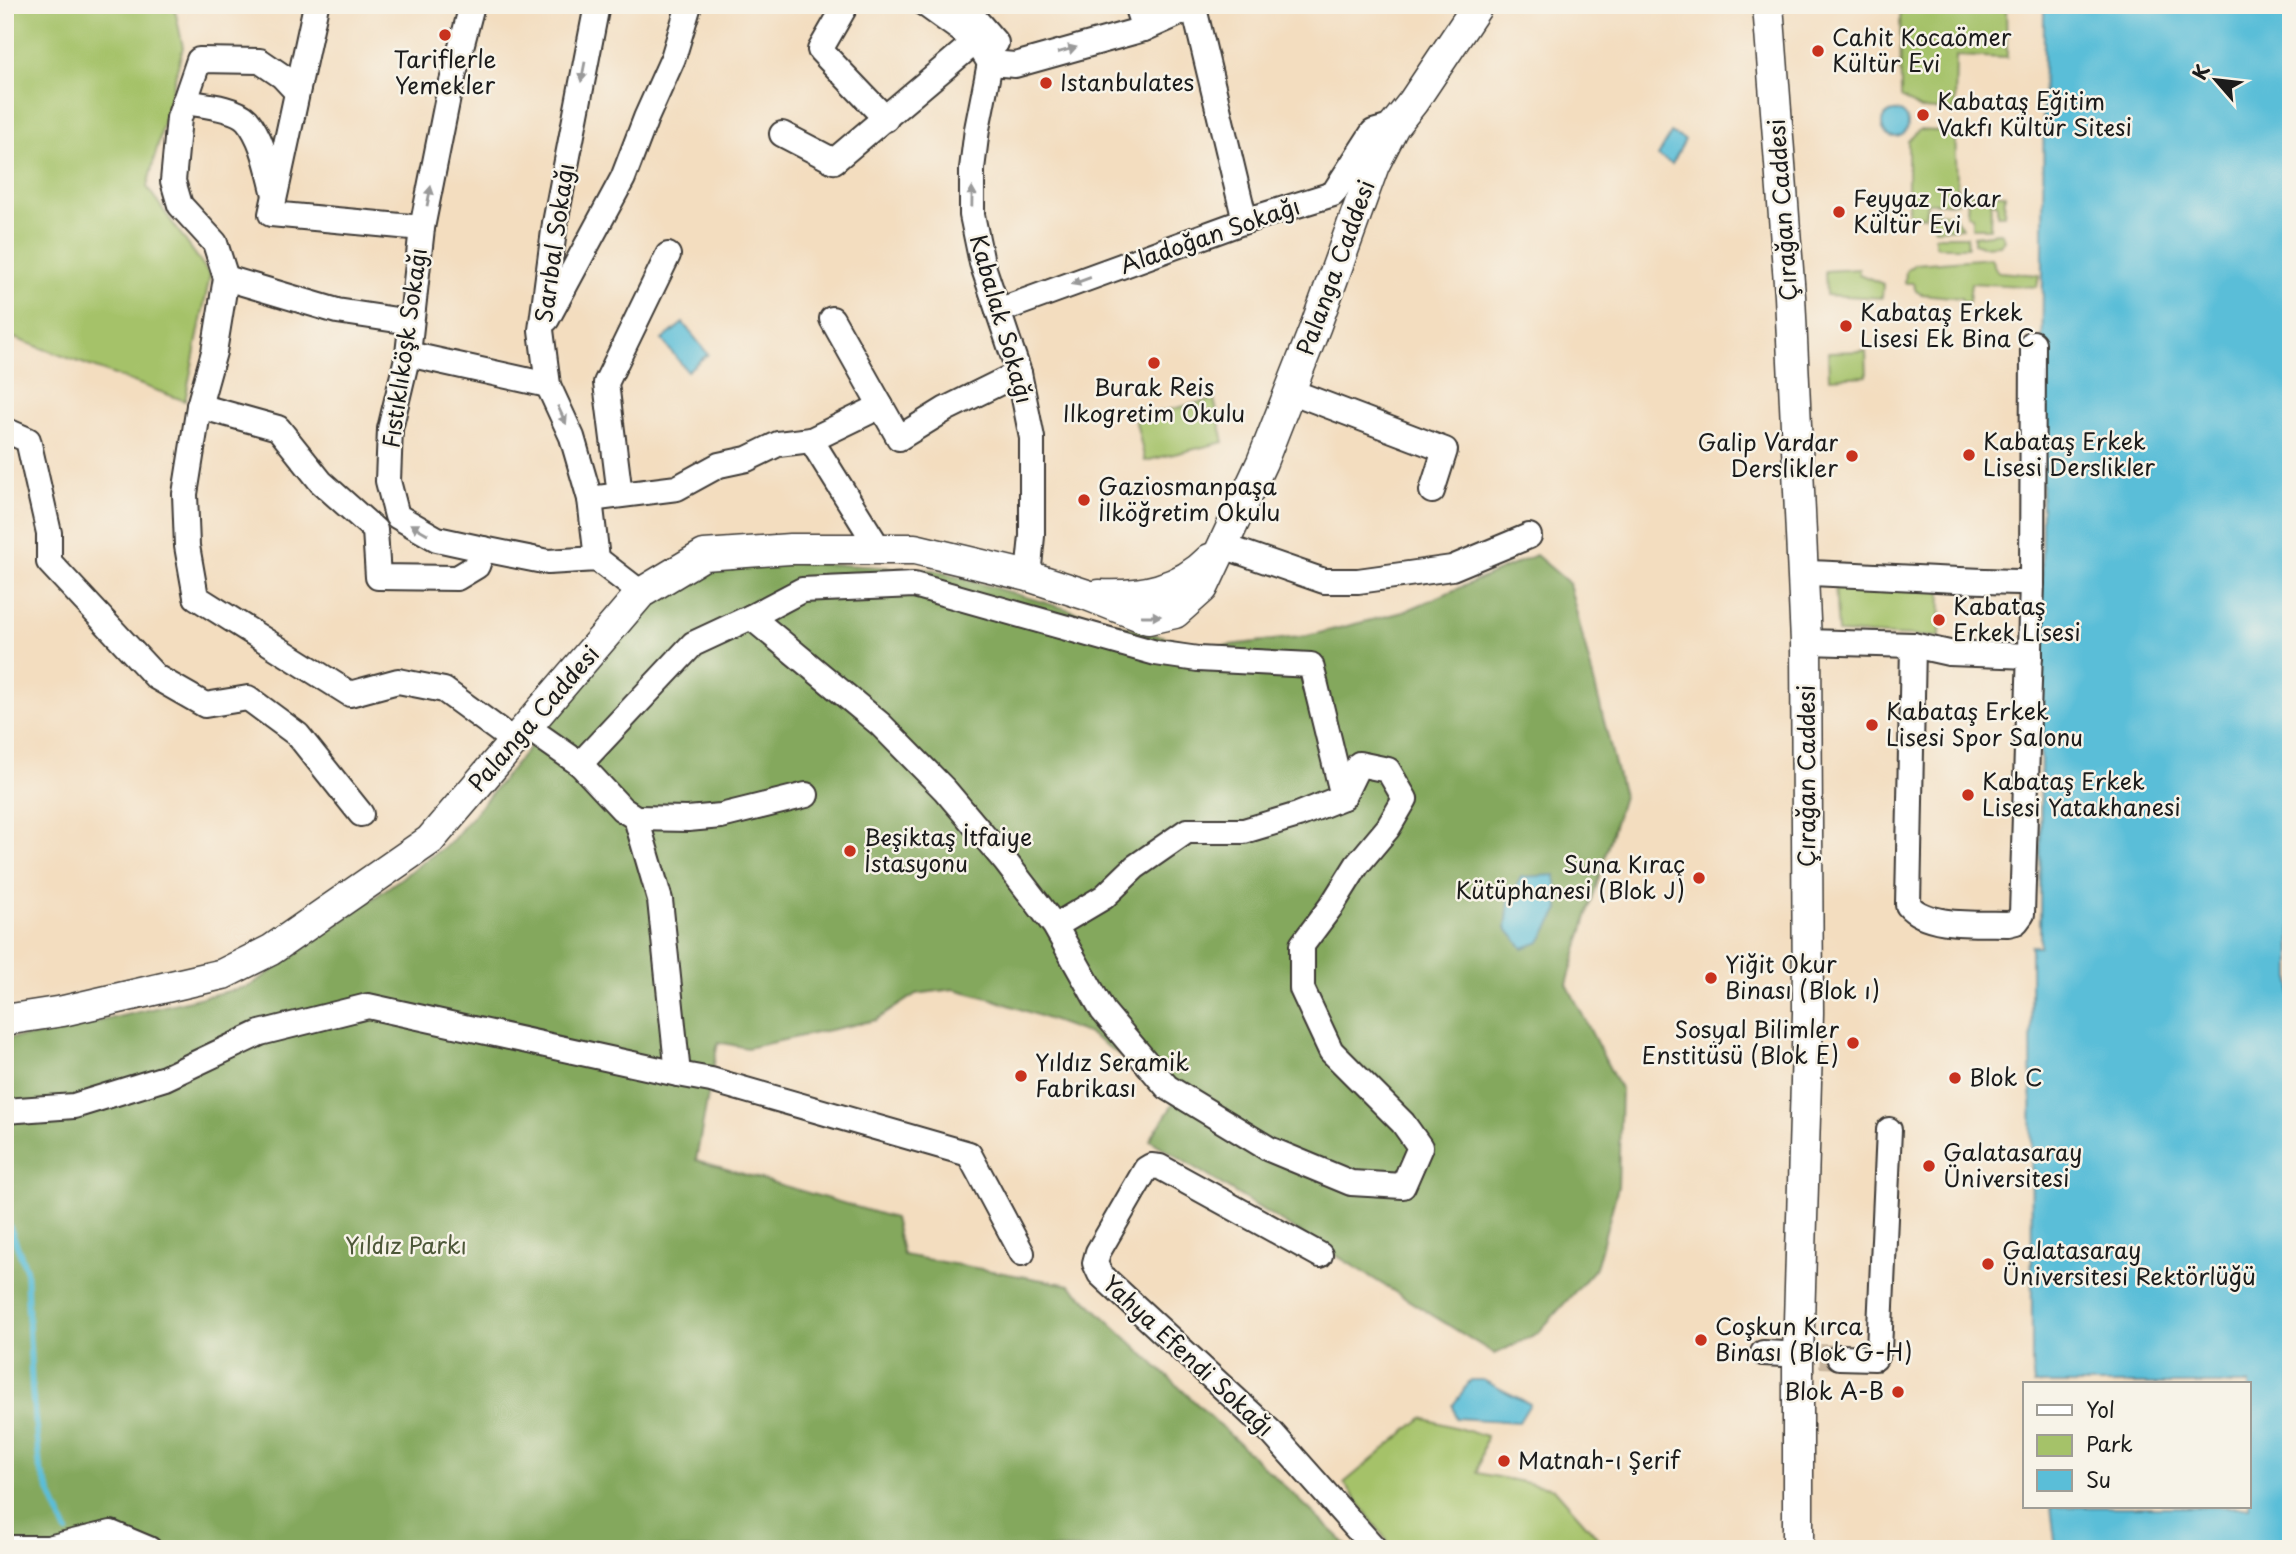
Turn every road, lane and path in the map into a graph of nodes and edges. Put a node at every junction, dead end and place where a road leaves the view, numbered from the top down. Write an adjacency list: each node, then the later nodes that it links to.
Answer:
1 (316, 5): 16 (street)
2 (472, 5): 23 (street, Fıstıklıköşk Sokağı, one-way to 2)
3 (597, 5): 29 (street, Sarıbal Sokağı, one-way to 29)
4 (690, 5): 29 (street)
5 (846, 5): 18 (street)
6 (926, 5): 13 (street)
7 (963, 5): 15 (street)
8 (1136, 5): 12 (street)
9 (1478, 5): 19 (main road, Palanga Caddesi)
10 (1768, 5): 47 (main road, Çırağan Caddesi)
11 (1196, 7): 12 (street); 22 (street)
12 (1144, 29): 15 (street, one-way to 12)
13 (976, 41): 14 (street); 18 (street)
14 (990, 63): 15 (street); 26 (street, Kabalak Sokağı, one-way to 14)
15 (1015, 65)
16 (297, 92): 17 (street); 21 (street)
17 (184, 102): 21 (street); 25 (street)
18 (886, 119): 20 (street)
19 (1394, 126): 22 (street, Aladoğan Sokağı); 34 (main road, Palanga Caddesi)
20 (782, 134)
21 (273, 204): 23 (street)
22 (1245, 221): 26 (street, Aladoğan Sokağı, one-way to 26)
23 (422, 228): 28 (street, Fıstıklıköşk Sokağı)
24 (668, 255): 40 (street)
25 (226, 278): 28 (street); 35 (street)
26 (998, 311): 32 (street, Kabalak Sokağı)
27 (832, 319): 36 (street)
28 (410, 321): 31 (street, Fıstıklıköşk Sokağı)
29 (541, 330): 33 (street, Sarıbal Sokağı)
30 (2033, 343): 49 (street)
31 (408, 354): 33 (street); 44 (street, Fıstıklıköşk Sokağı, one-way to 31)
32 (1019, 373): 36 (street); 48 (street, Kabalak Sokağı)
33 (548, 385): 41 (street, Sarıbal Sokağı, one-way to 41)
34 (1290, 391): 39 (street); 43 (main road, Palanga Caddesi)
35 (199, 406): 44 (street); 55 (street)
36 (881, 406): 38 (street)
37 (5, 430): 59 (street)
38 (811, 440): 40 (street); 45 (street)
39 (1432, 491)
40 (620, 495): 41 (street)
41 (590, 499): 46 (street, Sarıbal Sokağı)
42 (1529, 536): 43 (street)
43 (1223, 546): 48 (main road, Palanga Caddesi)
44 (483, 549): 46 (street, Fıstıklıköşk Sokağı)
45 (879, 549): 48 (main road, Palanga Caddesi); 50 (main road, Palanga Caddesi)
46 (597, 559): 50 (street)
47 (1804, 573): 49 (street); 52 (main road, Çırağan Caddesi)
48 (1028, 576)
49 (2032, 582): 54 (street)
50 (641, 593): 55 (main road, Palanga Caddesi)
51 (751, 617): 56 (street); 58 (street); 61 (street)
52 (1806, 642): 53 (street); 72 (main road, Çırağan Caddesi)
53 (1913, 645): 54 (street); 54 (street)
54 (2030, 656)
55 (521, 734): 56 (street); 62 (main road, Palanga Caddesi)
56 (580, 764): 60 (street)
57 (806, 795): 60 (street)
58 (1343, 797): 61 (street); 61 (street)
59 (361, 814)
60 (636, 818): 63 (street)
61 (1055, 926)
62 (5, 1020)
63 (678, 1074): 64 (street); 66 (street)
64 (5, 1111)
65 (1889, 1130): 68 (street)
66 (1022, 1253)
67 (1320, 1255): 71 (street, Yahya Efendi Sokağı)
68 (1839, 1357)
69 (5, 1548): 70 (street)
70 (149, 1549)
71 (1375, 1549)
72 (1798, 1549)

